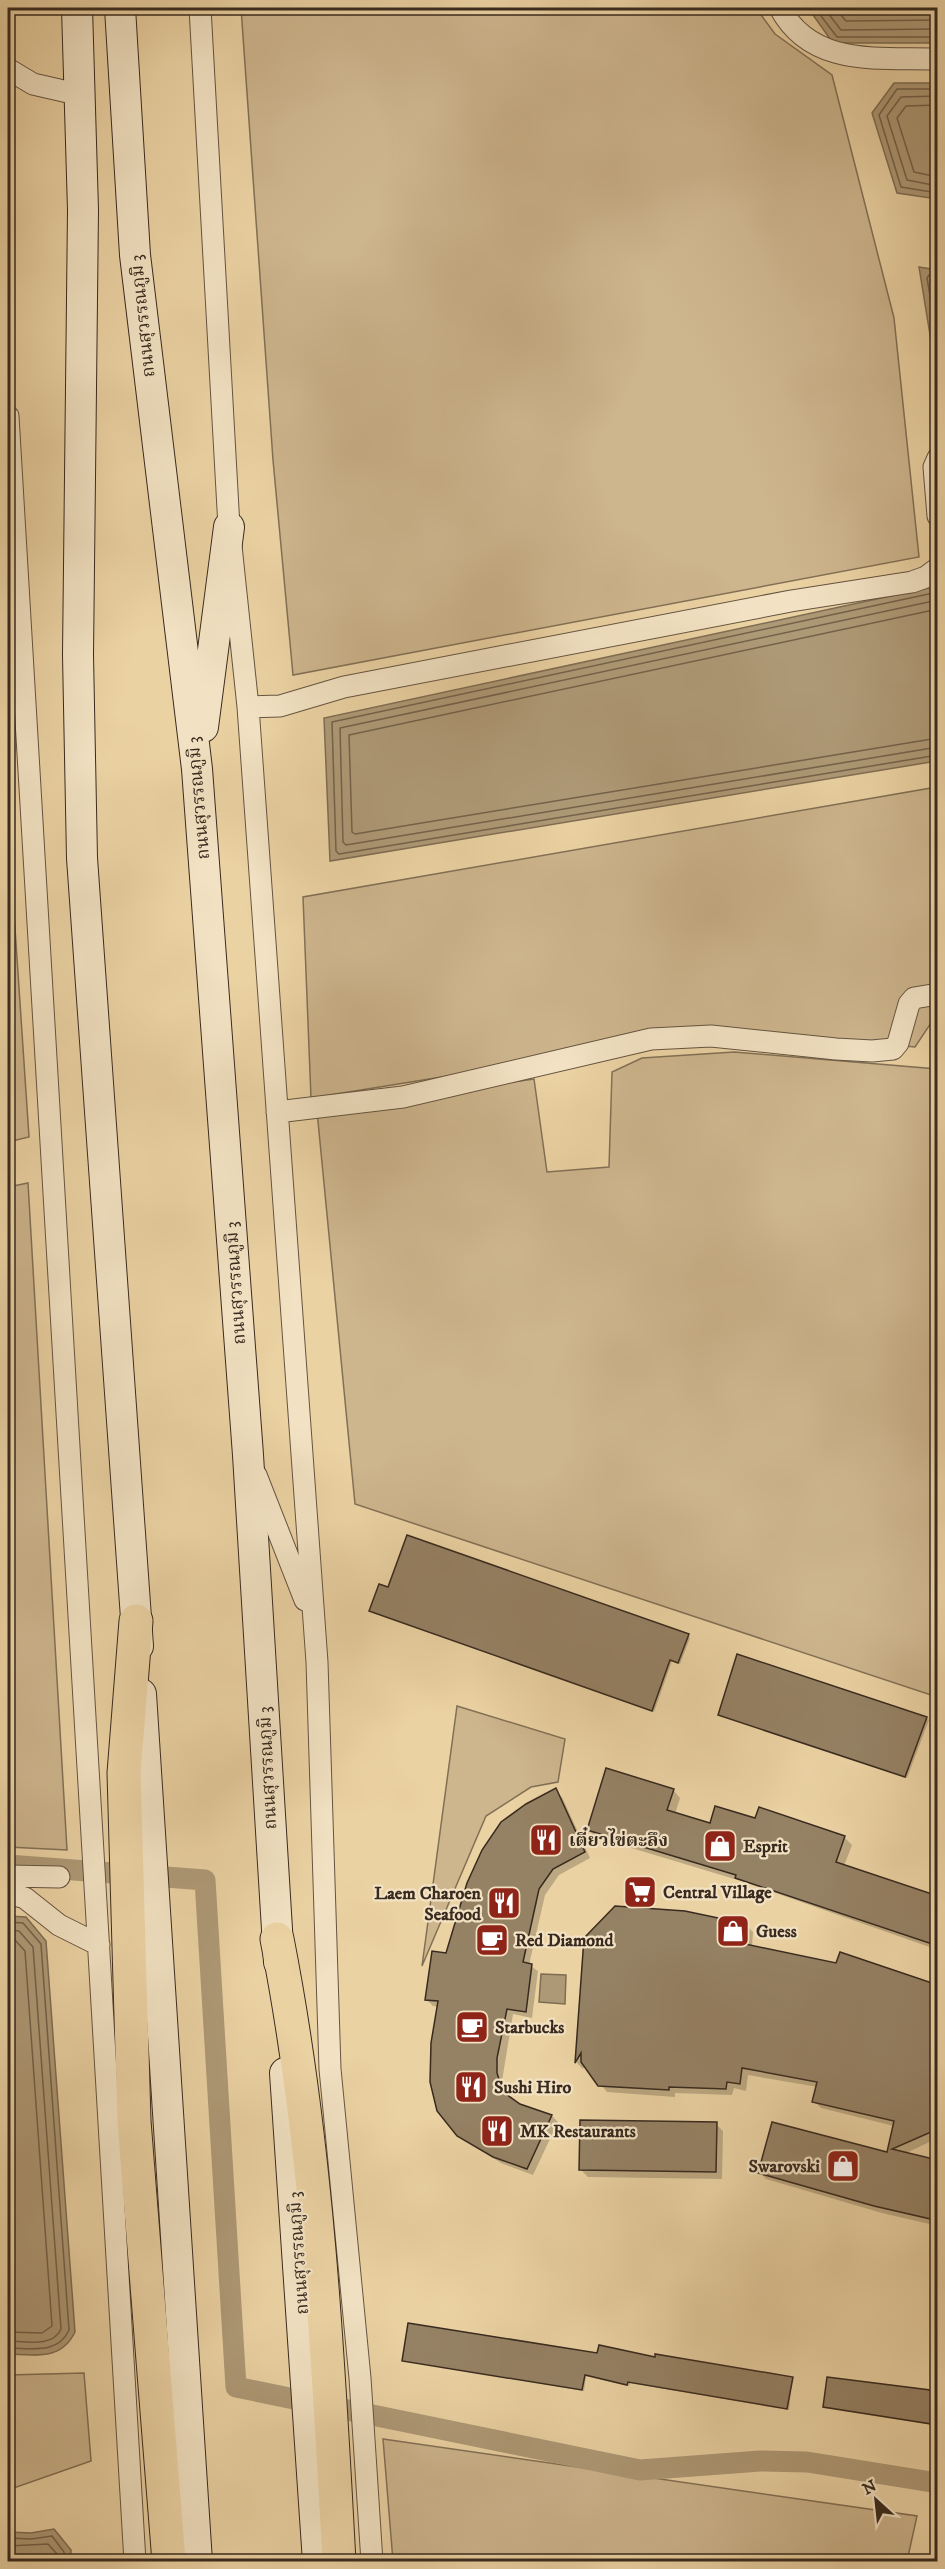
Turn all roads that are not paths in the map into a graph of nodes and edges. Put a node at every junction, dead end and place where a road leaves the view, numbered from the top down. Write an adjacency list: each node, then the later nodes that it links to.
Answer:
1 (77, 8): 7 (main road)
2 (120, 8): 14 (main road, ถนนสุวรรณภูมิ 3)
3 (200, 8): 11 (street)
4 (780, 8): 5 (street)
5 (938, 59)
6 (8, 69): 7 (street)
7 (81, 94): 19 (main road)
8 (8, 416): 25 (street)
9 (938, 458): 10 (street)
10 (938, 516)
11 (229, 527): 13 (street); 14 (main road)
12 (938, 568): 13 (street)
13 (248, 707): 16 (street)
14 (197, 769): 17 (main road, ถนนสุวรรณภูมิ 3)
15 (938, 994): 16 (street)
16 (277, 1112): 18 (street)
17 (248, 1455): 18 (street); 24 (main road, ถนนสุวรรณภูมิ 3)
18 (312, 1618): 26 (street)
19 (136, 1621): 23 (highway)
20 (8, 1876): 21 (street)
21 (58, 1877)
22 (8, 1893): 25 (street)
23 (142, 1916): 29 (highway); 30 (main road)
24 (277, 1939): 26 (highway)
25 (99, 1945): 28 (street)
26 (332, 2373): 27 (highway)
27 (336, 2446): 31 (main road); 32 (highway); 33 (street)
28 (135, 2562)
29 (169, 2562)
30 (197, 2562)
31 (318, 2562)
32 (339, 2562)
33 (372, 2562)

